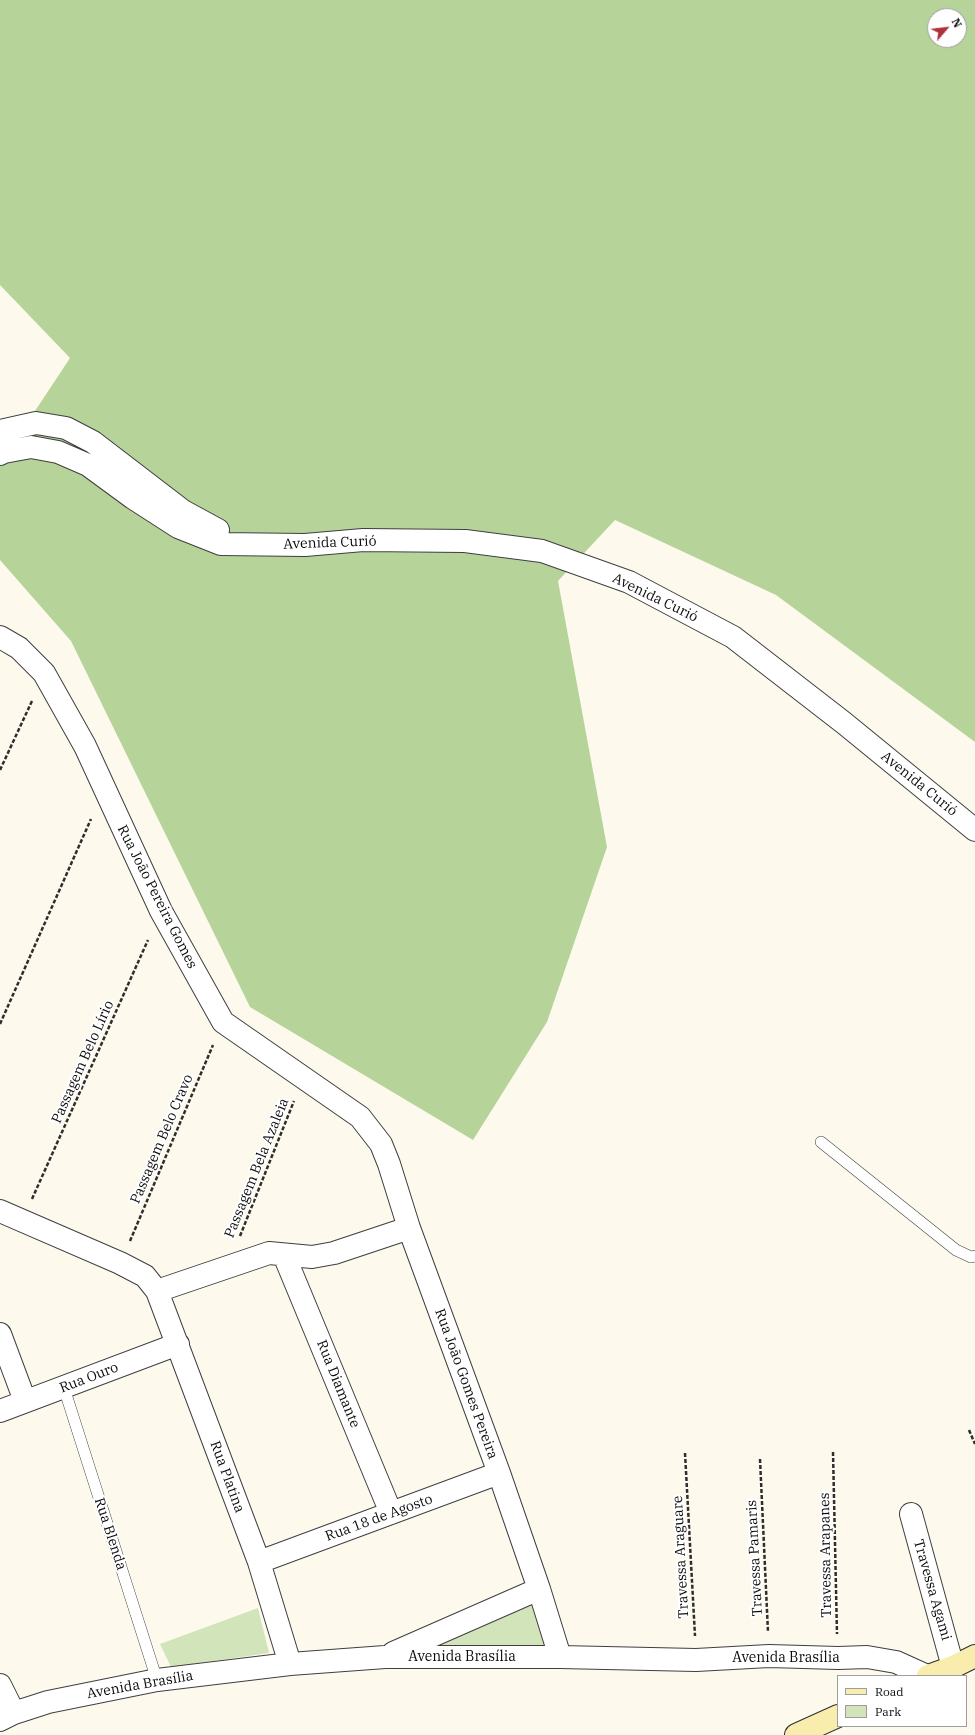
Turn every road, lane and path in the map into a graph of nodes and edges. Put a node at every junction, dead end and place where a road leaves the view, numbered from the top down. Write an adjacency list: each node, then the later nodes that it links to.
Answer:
1 (0, 431): 3 (street, Avenida Curió)
2 (0, 454): 3 (street, Avenida Curió)
3 (245, 544): 8 (street, Avenida Curió)
4 (0, 637): 5 (street, Rua João Pereira Gomes)
5 (44, 673): 6 (path); 7 (street, Rua João Pereira Gomes)
6 (0, 770)
7 (105, 790): 9 (street, Rua João Pereira Gomes); 11 (path)
8 (975, 830)
9 (161, 911): 10 (street, Rua João Pereira Gomes); 16 (path, Passagem Belo Lírio)
10 (223, 1022): 12 (street, Rua João Pereira Gomes); 20 (path, Passagem Belo Cravo)
11 (0, 1024)
12 (304, 1079): 13 (street, Rua João Pereira Gomes); 21 (path, Passagem Bela Azaleia)
13 (360, 1117): 17 (street, Rua João Gomes Pereira)
14 (821, 1142): 19 (lane)
15 (0, 1211): 16 (street, Rua Platina)
16 (22, 1222): 20 (street, Rua Platina)
17 (409, 1228): 18 (street); 33 (street, Rua João Gomes Pereira)
18 (284, 1254): 21 (street); 34 (street, Rua Diamante)
19 (975, 1256)
20 (120, 1263): 22 (street, Rua Platina)
21 (229, 1266): 22 (street)
22 (157, 1291): 24 (street, Rua Platina)
23 (0, 1334): 26 (street)
24 (178, 1344): 25 (street, Rua Ouro); 36 (street, Rua Platina)
25 (64, 1388): 26 (street, Rua Ouro); 48 (lane, Rua Blenda)
26 (25, 1401): 27 (street, Rua Ouro)
27 (0, 1412)
28 (969, 1430): 29 (path)
29 (975, 1444)
30 (833, 1452): 42 (path, Travessa Arapanes)
31 (685, 1454): 43 (path, Travessa Araguare)
32 (760, 1459): 38 (path, Travessa Pamaris)
33 (499, 1473): 34 (street, Rua 18 de Agosto); 37 (street, Rua João Gomes Pereira)
34 (391, 1513): 36 (street, Rua 18 de Agosto)
35 (911, 1514): 45 (street, Travessa Agami)
36 (259, 1562): 44 (street, Rua Platina)
37 (539, 1589): 40 (street); 41 (street, Rua João Gomes Pereira)
38 (770, 1656): 42 (street, Avenida Brasília); 43 (street, Avenida Brasília)
39 (975, 1656): 45 (main road)
40 (385, 1657): 41 (street, Avenida Brasília); 44 (street, Avenida Brasília)
41 (560, 1657): 43 (street, Avenida Brasília)
42 (838, 1658): 46 (street, Avenida Brasília)
43 (696, 1660)
44 (290, 1664): 48 (street, Avenida Brasília)
45 (953, 1667): 47 (main road)
46 (926, 1675)
47 (931, 1675)
48 (157, 1680): 50 (street, Avenida Brasília)
49 (0, 1684): 50 (street)
50 (7, 1716)
51 (837, 1716): 52 (main road)
52 (796, 1735)

